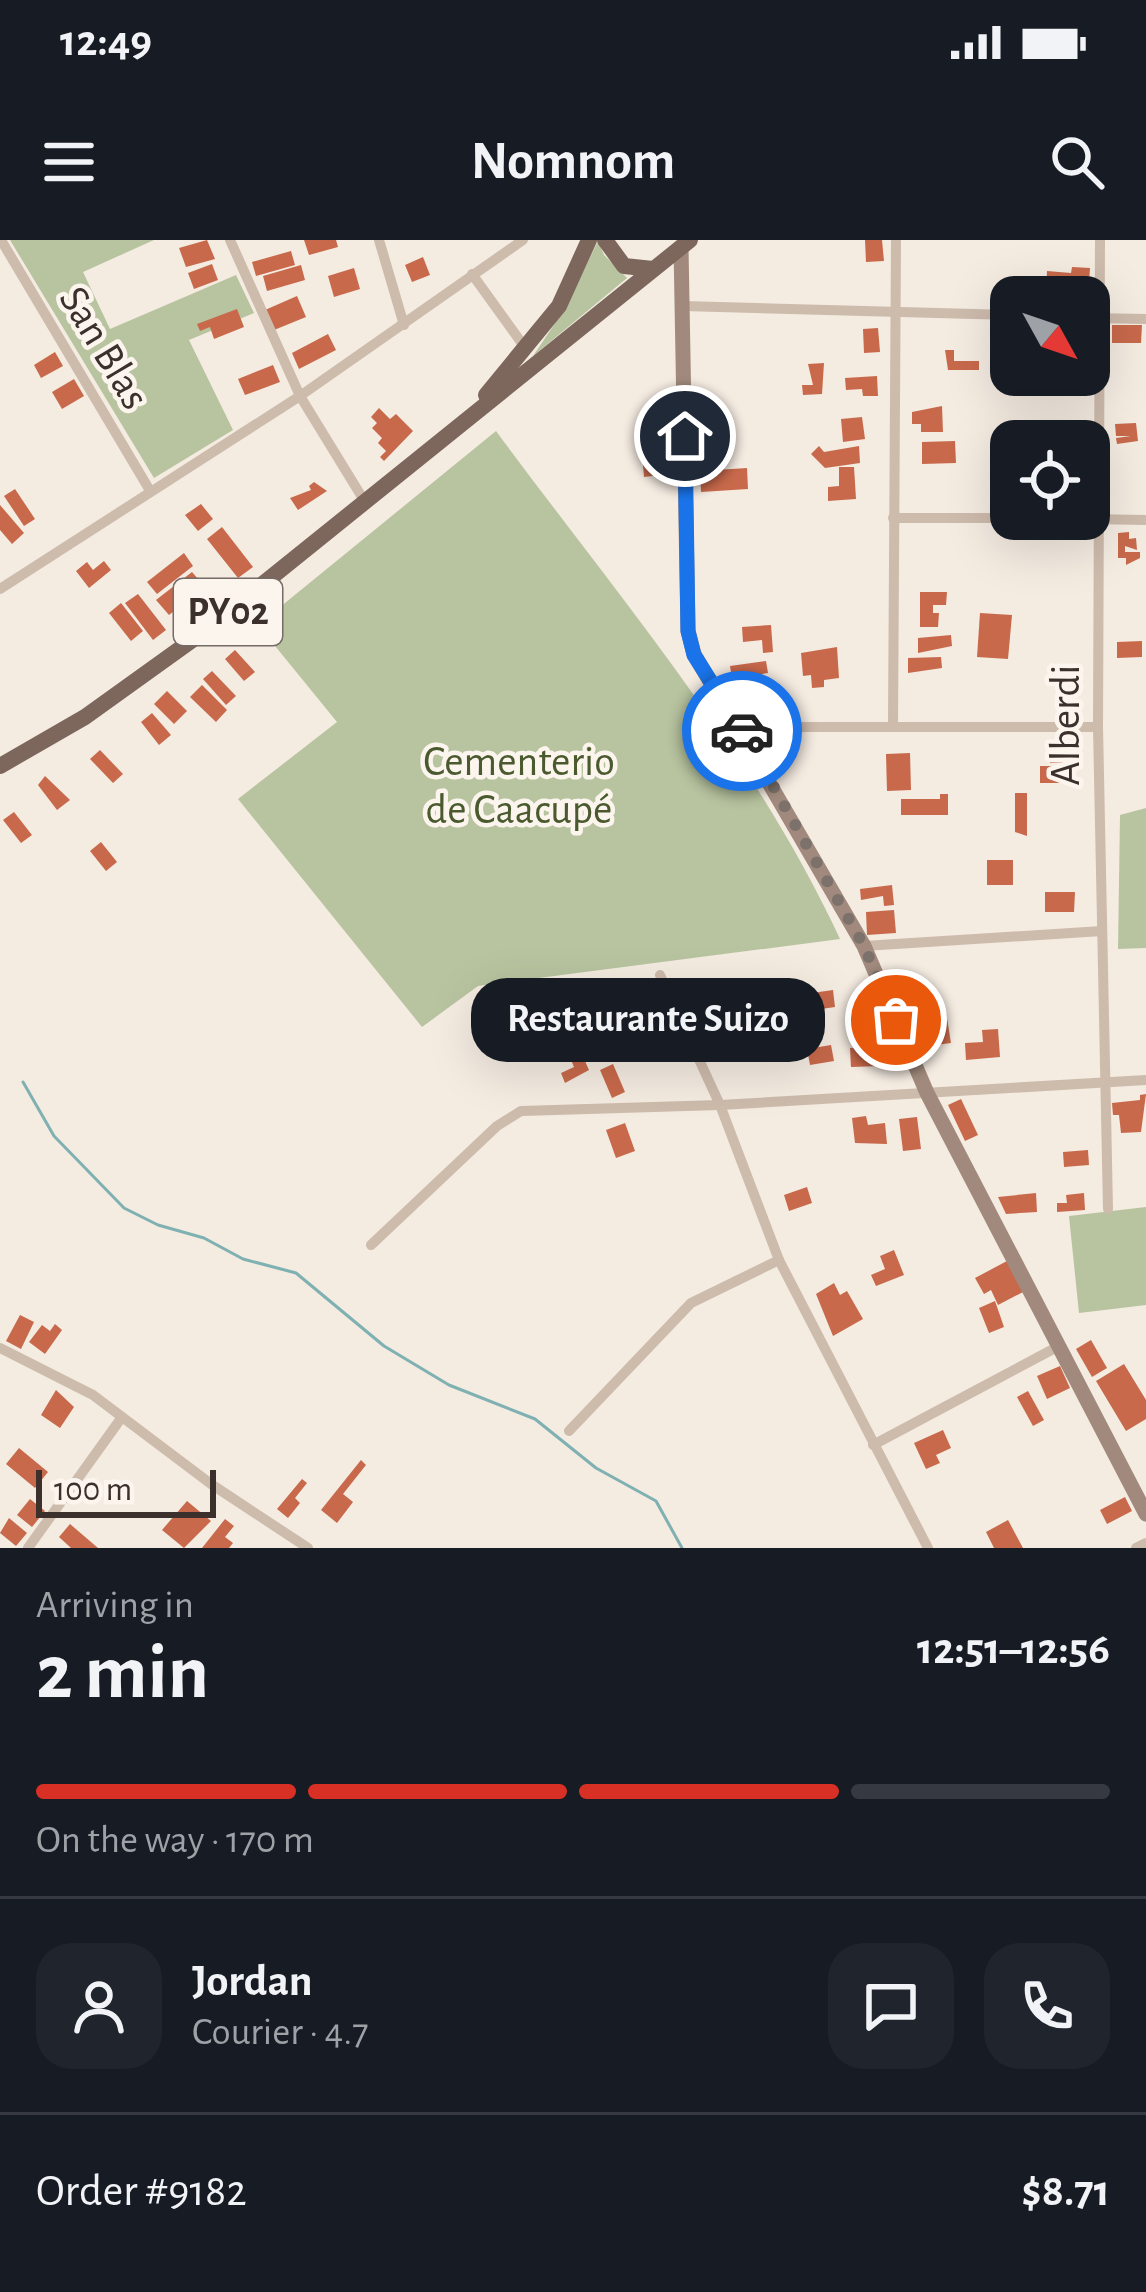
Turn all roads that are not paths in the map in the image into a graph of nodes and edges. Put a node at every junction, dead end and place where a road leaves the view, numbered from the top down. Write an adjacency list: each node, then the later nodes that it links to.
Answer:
1 (1, 240): 22 (street, San Blas)
2 (230, 240): 20 (street)
3 (379, 240): 18 (street)
4 (589, 240): 19 (main road, PY02)
5 (605, 240): 10 (main road)
6 (896, 240): 14 (street)
7 (1100, 240): 12 (street, Alberdi)
8 (518, 242): 11 (street)
9 (686, 243): 10 (main road, PY02); 13 (street)
10 (654, 269): 21 (main road, PY02)
11 (472, 274): 18 (street); 19 (street)
12 (1097, 276)
13 (683, 306): 14 (street); 31 (street)
14 (896, 311): 15 (street); 24 (street)
15 (990, 314)
16 (1110, 318): 17 (street)
17 (1146, 319)
18 (404, 325): 20 (street)
19 (526, 350): 21 (main road, PY02)
20 (300, 396): 22 (street); 23 (street)
21 (443, 439): 23 (main road, PY02)
22 (149, 489): 29 (street)
23 (365, 502): 33 (main road, PY02)
24 (893, 518): 25 (street); 30 (street)
25 (990, 518)
26 (1110, 519): 27 (street)
27 (1146, 520)
28 (1094, 540): 32 (street, Alberdi)
29 (0, 589)
30 (893, 725): 31 (street); 32 (street)
31 (740, 727): 35 (street)
32 (1098, 727): 34 (street, Alberdi)
33 (0, 766)
34 (1102, 931): 35 (street); 38 (street, Alberdi)
35 (864, 946): 39 (street)
36 (661, 975): 40 (street)
37 (1146, 1080): 38 (street)
38 (1102, 1081): 39 (street); 41 (street, Alberdi)
39 (927, 1093): 40 (street); 44 (street)
40 (720, 1105): 42 (street); 43 (street)
41 (1108, 1209)
42 (370, 1245)
43 (779, 1260): 47 (street); 48 (street)
44 (1059, 1346): 48 (street); 49 (street)
45 (0, 1348): 46 (street)
46 (122, 1418): 51 (street); 52 (street)
47 (568, 1431)
48 (874, 1445): 53 (street)
49 (1146, 1514)
50 (1146, 1543): 54 (street)
51 (28, 1548)
52 (308, 1548)
53 (928, 1548)
54 (1136, 1548)

